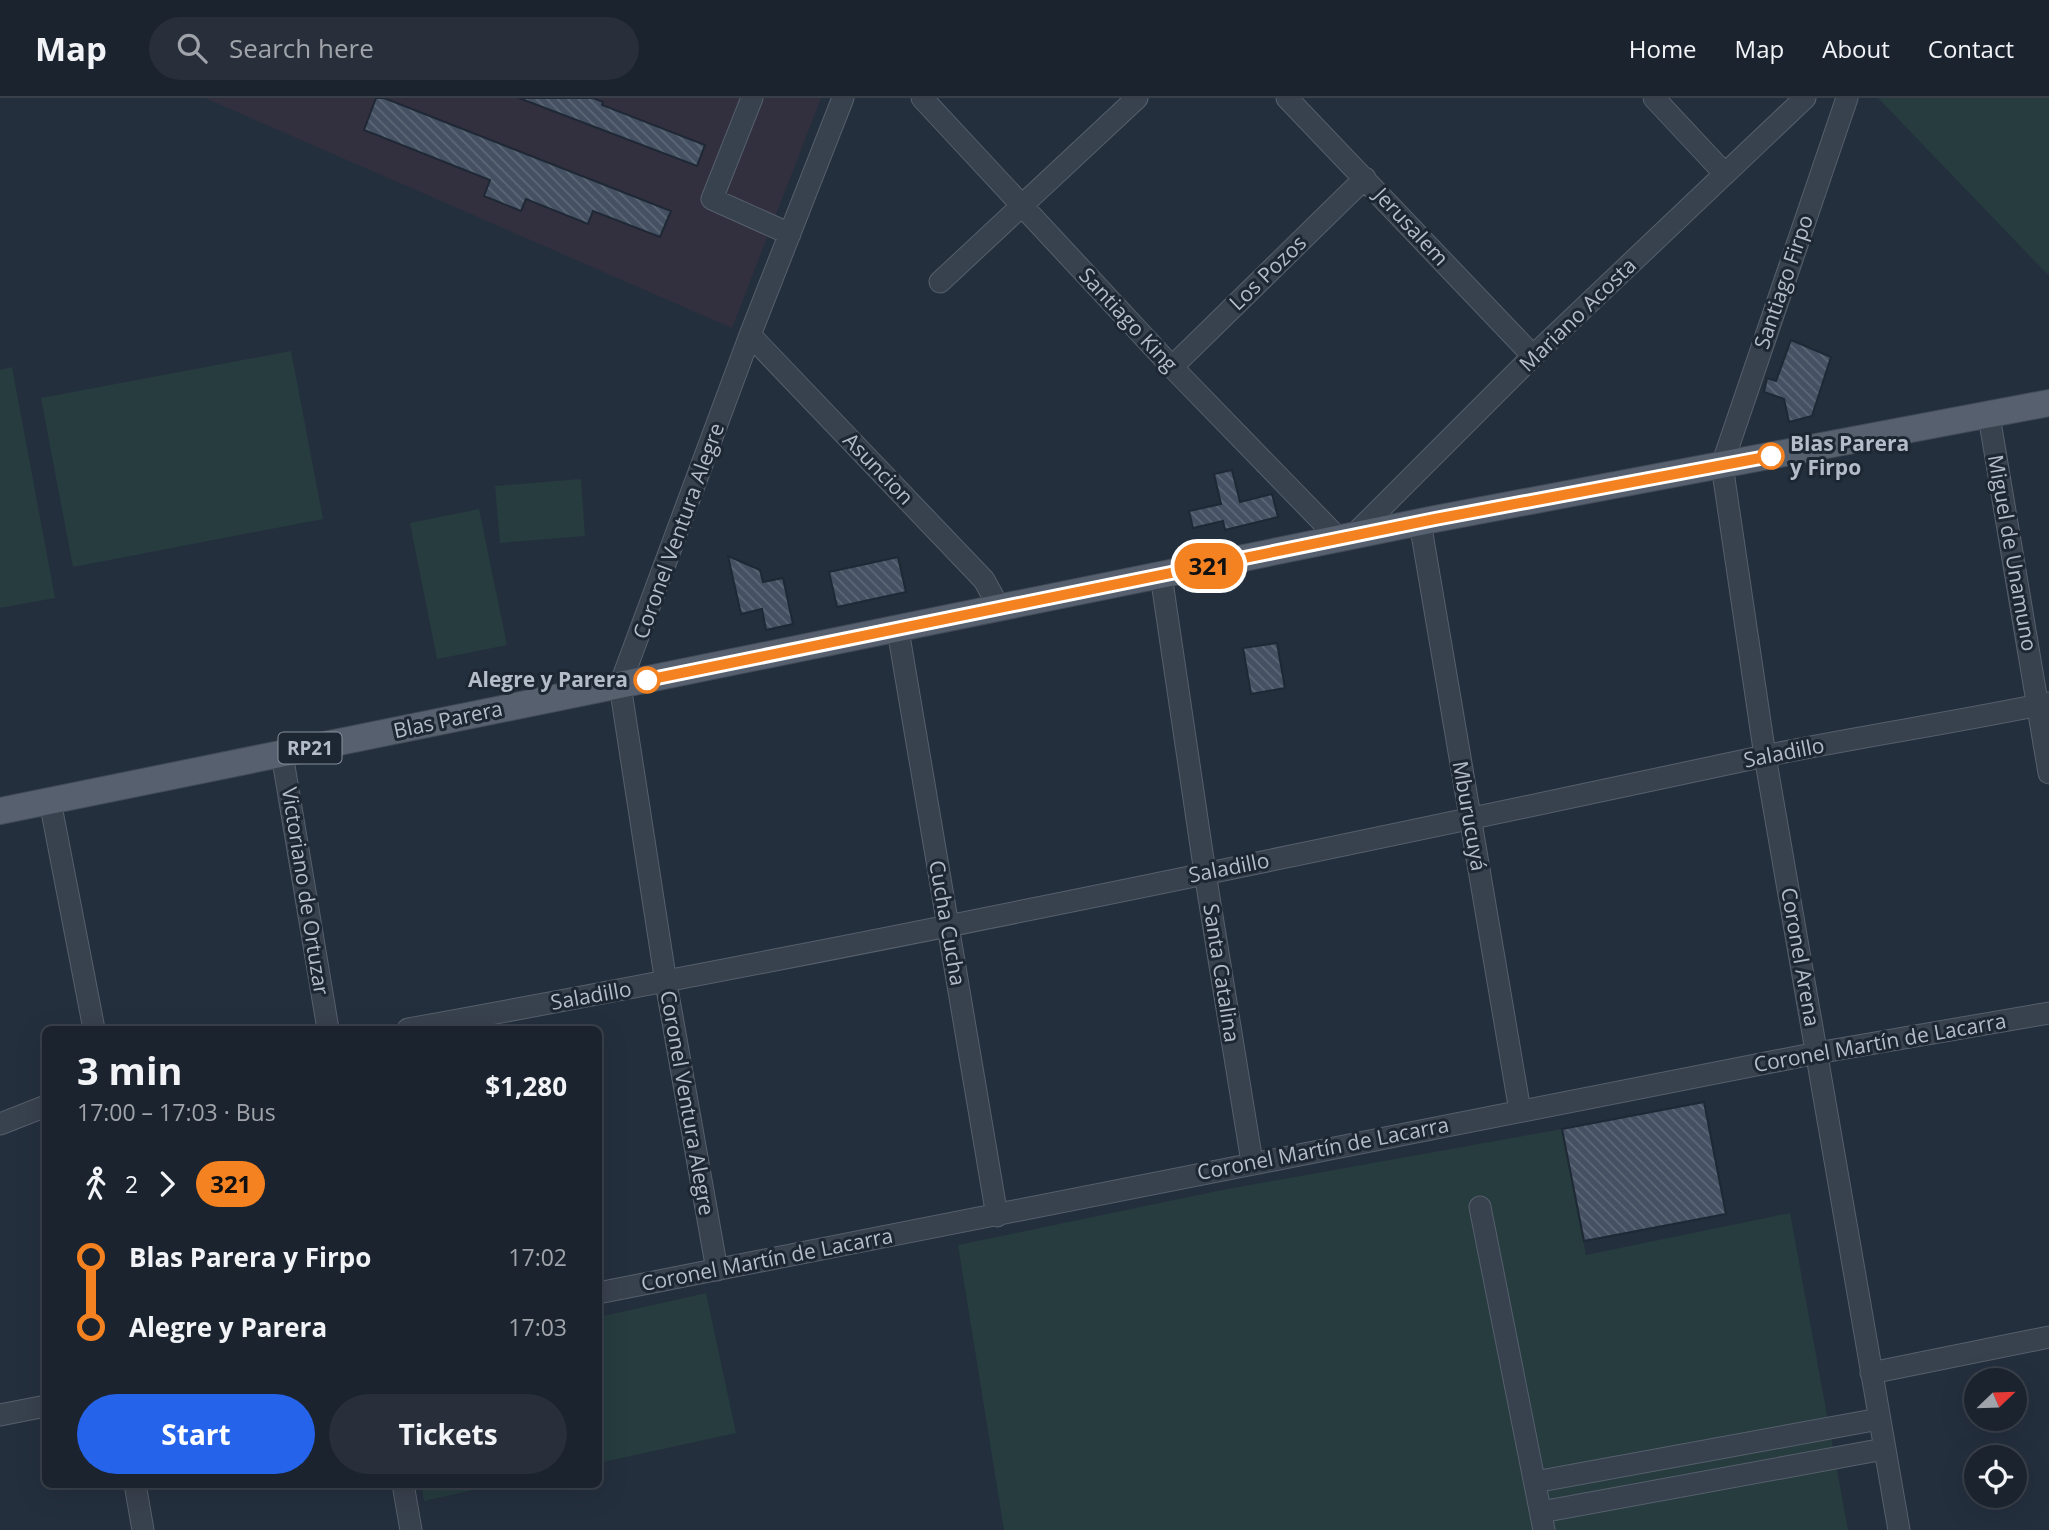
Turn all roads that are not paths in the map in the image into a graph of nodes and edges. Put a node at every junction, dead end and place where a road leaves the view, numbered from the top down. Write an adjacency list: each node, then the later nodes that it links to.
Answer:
1 (752, 98): 12 (street)
2 (843, 98): 12 (street, Coronel Ventura Alegre)
3 (922, 98): 11 (street, Santiago King)
4 (1137, 98): 11 (street)
5 (1287, 98): 10 (street, Jerusalem)
6 (1654, 98): 9 (street)
7 (1805, 98): 9 (street, Mariano Acosta)
8 (1847, 98): 19 (street, Santiago Firpo)
9 (1725, 174): 15 (street, Mariano Acosta)
10 (1365, 178): 15 (street, Jerusalem); 16 (street, Los Pozos)
11 (1022, 206): 13 (street); 16 (street, Santiago King)
12 (790, 234): 14 (street, Coronel Ventura Alegre)
13 (940, 282)
14 (750, 335): 23 (street, Asuncion); 25 (street, Coronel Ventura Alegre)
15 (1533, 356): 21 (street, Mariano Acosta)
16 (1172, 367): 21 (street, Santiago King)
17 (2045, 399): 18 (main road, Blas Parera / RP21)
18 (1989, 416): 19 (main road, Blas Parera / RP21); 26 (street, Miguel de Unamuno)
19 (1722, 465): 20 (main road, Blas Parera / RP21); 28 (street, Coronel Arena)
20 (1420, 522): 21 (main road, Blas Parera / RP21); 32 (street, Mburucuyá)
21 (1346, 537): 22 (main road, Blas Parera / RP21)
22 (1161, 575): 23 (main road, Blas Parera / RP21); 33 (street, Santa Catalina)
23 (1000, 609): 24 (main road, Blas Parera / RP21)
24 (898, 630): 25 (main road, Blas Parera / RP21); 34 (street, Cucha Cucha)
25 (620, 685): 27 (main road, Blas Parera / RP21); 35 (street, Coronel Ventura Alegre)
26 (2043, 704): 28 (street, Saladillo); 29 (street, Miguel de Unamuno)
27 (282, 754): 30 (main road, Blas Parera / RP21); 38 (street, Victoriano de Ortuzar)
28 (1765, 756): 32 (street, Saladillo); 40 (street, Coronel Arena)
29 (2049, 773)
30 (50, 801): 31 (main road, Blas Parera / RP21); 37 (street)
31 (0, 811)
32 (1470, 821): 33 (street, Saladillo); 42 (street, Mburucuyá)
33 (1205, 873): 34 (street, Saladillo); 44 (street, Santa Catalina)
34 (947, 925): 35 (street, Saladillo); 46 (street, Cucha Cucha)
35 (666, 982): 39 (street, Saladillo); 47 (street, Coronel Ventura Alegre)
36 (2049, 1013): 40 (street, Coronel Martín de Lacarra)
37 (93, 1026)
38 (327, 1026)
39 (424, 1026)
40 (1817, 1053): 42 (street, Coronel Martín de Lacarra); 50 (street, Coronel Arena)
41 (42, 1108): 43 (street)
42 (1520, 1111): 44 (street, Coronel Martín de Lacarra)
43 (0, 1125)
44 (1252, 1162): 46 (street, Coronel Martín de Lacarra)
45 (1480, 1207): 57 (street)
46 (997, 1216): 47 (street, Coronel Martín de Lacarra)
47 (717, 1269): 48 (street, Coronel Martín de Lacarra)
48 (602, 1292)
49 (2049, 1338): 50 (street)
50 (1871, 1373): 53 (street, Coronel Arena)
51 (42, 1407): 52 (street)
52 (0, 1415)
53 (1879, 1419): 54 (street); 55 (street, Coronel Arena)
54 (1817, 1429): 56 (street); 57 (street)
55 (1884, 1449): 56 (street); 63 (street, Coronel Arena)
56 (1823, 1461): 60 (street)
57 (1535, 1482): 60 (street)
58 (136, 1488): 61 (street)
59 (404, 1488): 62 (street)
60 (1542, 1521)
61 (143, 1530)
62 (411, 1530)
63 (1899, 1530)

